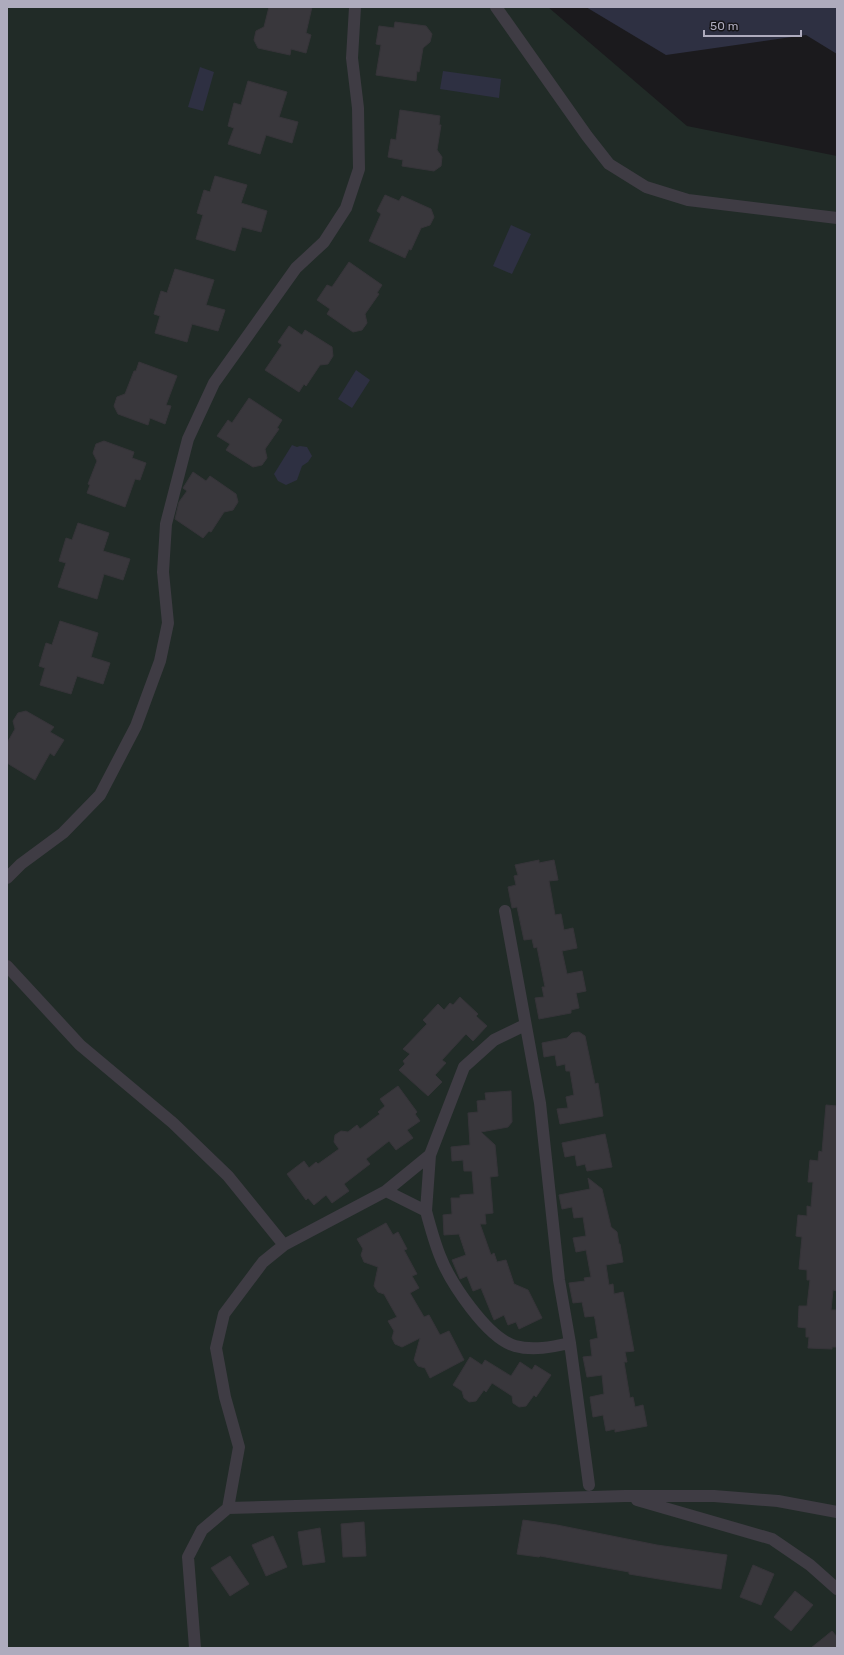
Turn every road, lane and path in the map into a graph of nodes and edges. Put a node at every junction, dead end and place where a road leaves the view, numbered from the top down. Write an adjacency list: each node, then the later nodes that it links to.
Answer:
1 (355, 7): 4 (street)
2 (496, 7): 3 (street)
3 (837, 218)
4 (7, 878)
5 (505, 911): 7 (street)
6 (7, 966): 11 (street)
7 (525, 1025): 8 (street); 12 (street)
8 (430, 1154): 9 (street); 10 (street)
9 (386, 1191): 10 (street); 11 (street)
10 (426, 1212): 12 (street)
11 (284, 1244): 15 (street)
12 (570, 1343): 13 (street)
13 (589, 1485)
14 (625, 1496): 15 (street); 16 (street); 17 (street)
15 (228, 1508): 18 (street)
16 (837, 1512)
17 (837, 1589)
18 (195, 1648)

